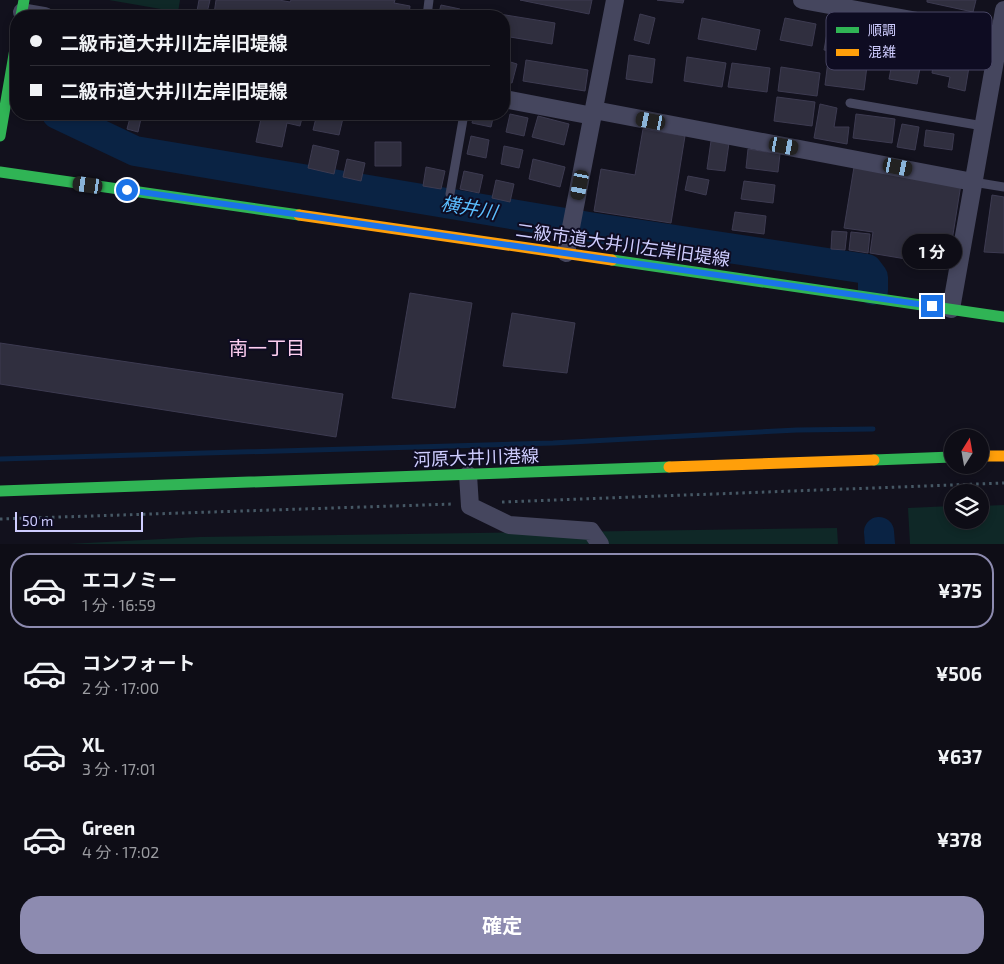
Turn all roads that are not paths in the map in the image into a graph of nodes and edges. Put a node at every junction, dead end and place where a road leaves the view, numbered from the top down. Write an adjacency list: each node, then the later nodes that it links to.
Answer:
1 (614, 0): 9 (street)
2 (802, 0): 4 (street)
3 (1004, 10): 5 (street)
4 (869, 12)
5 (1002, 36): 11 (street)
6 (10, 78): 12 (street)
7 (510, 100): 9 (street)
8 (850, 103): 11 (lane)
9 (594, 113): 14 (street); 17 (street)
10 (463, 120): 16 (lane)
11 (983, 126): 14 (street)
12 (0, 136)
13 (0, 172): 17 (street, 二級市道大井川左岸旧堤線)
14 (973, 182): 15 (lane); 18 (street)
15 (1004, 187)
16 (450, 194)
17 (566, 253): 18 (street, 二級市道大井川左岸旧堤線)
18 (951, 309): 19 (street, 二級市道大井川左岸旧堤線)
19 (1004, 317)
20 (989, 456): 21 (street)
21 (1004, 456)
22 (944, 457): 23 (street, 河原大井川港線)
23 (468, 475): 24 (street, 河原大井川港線); 25 (street)
24 (0, 491)
25 (600, 544)

